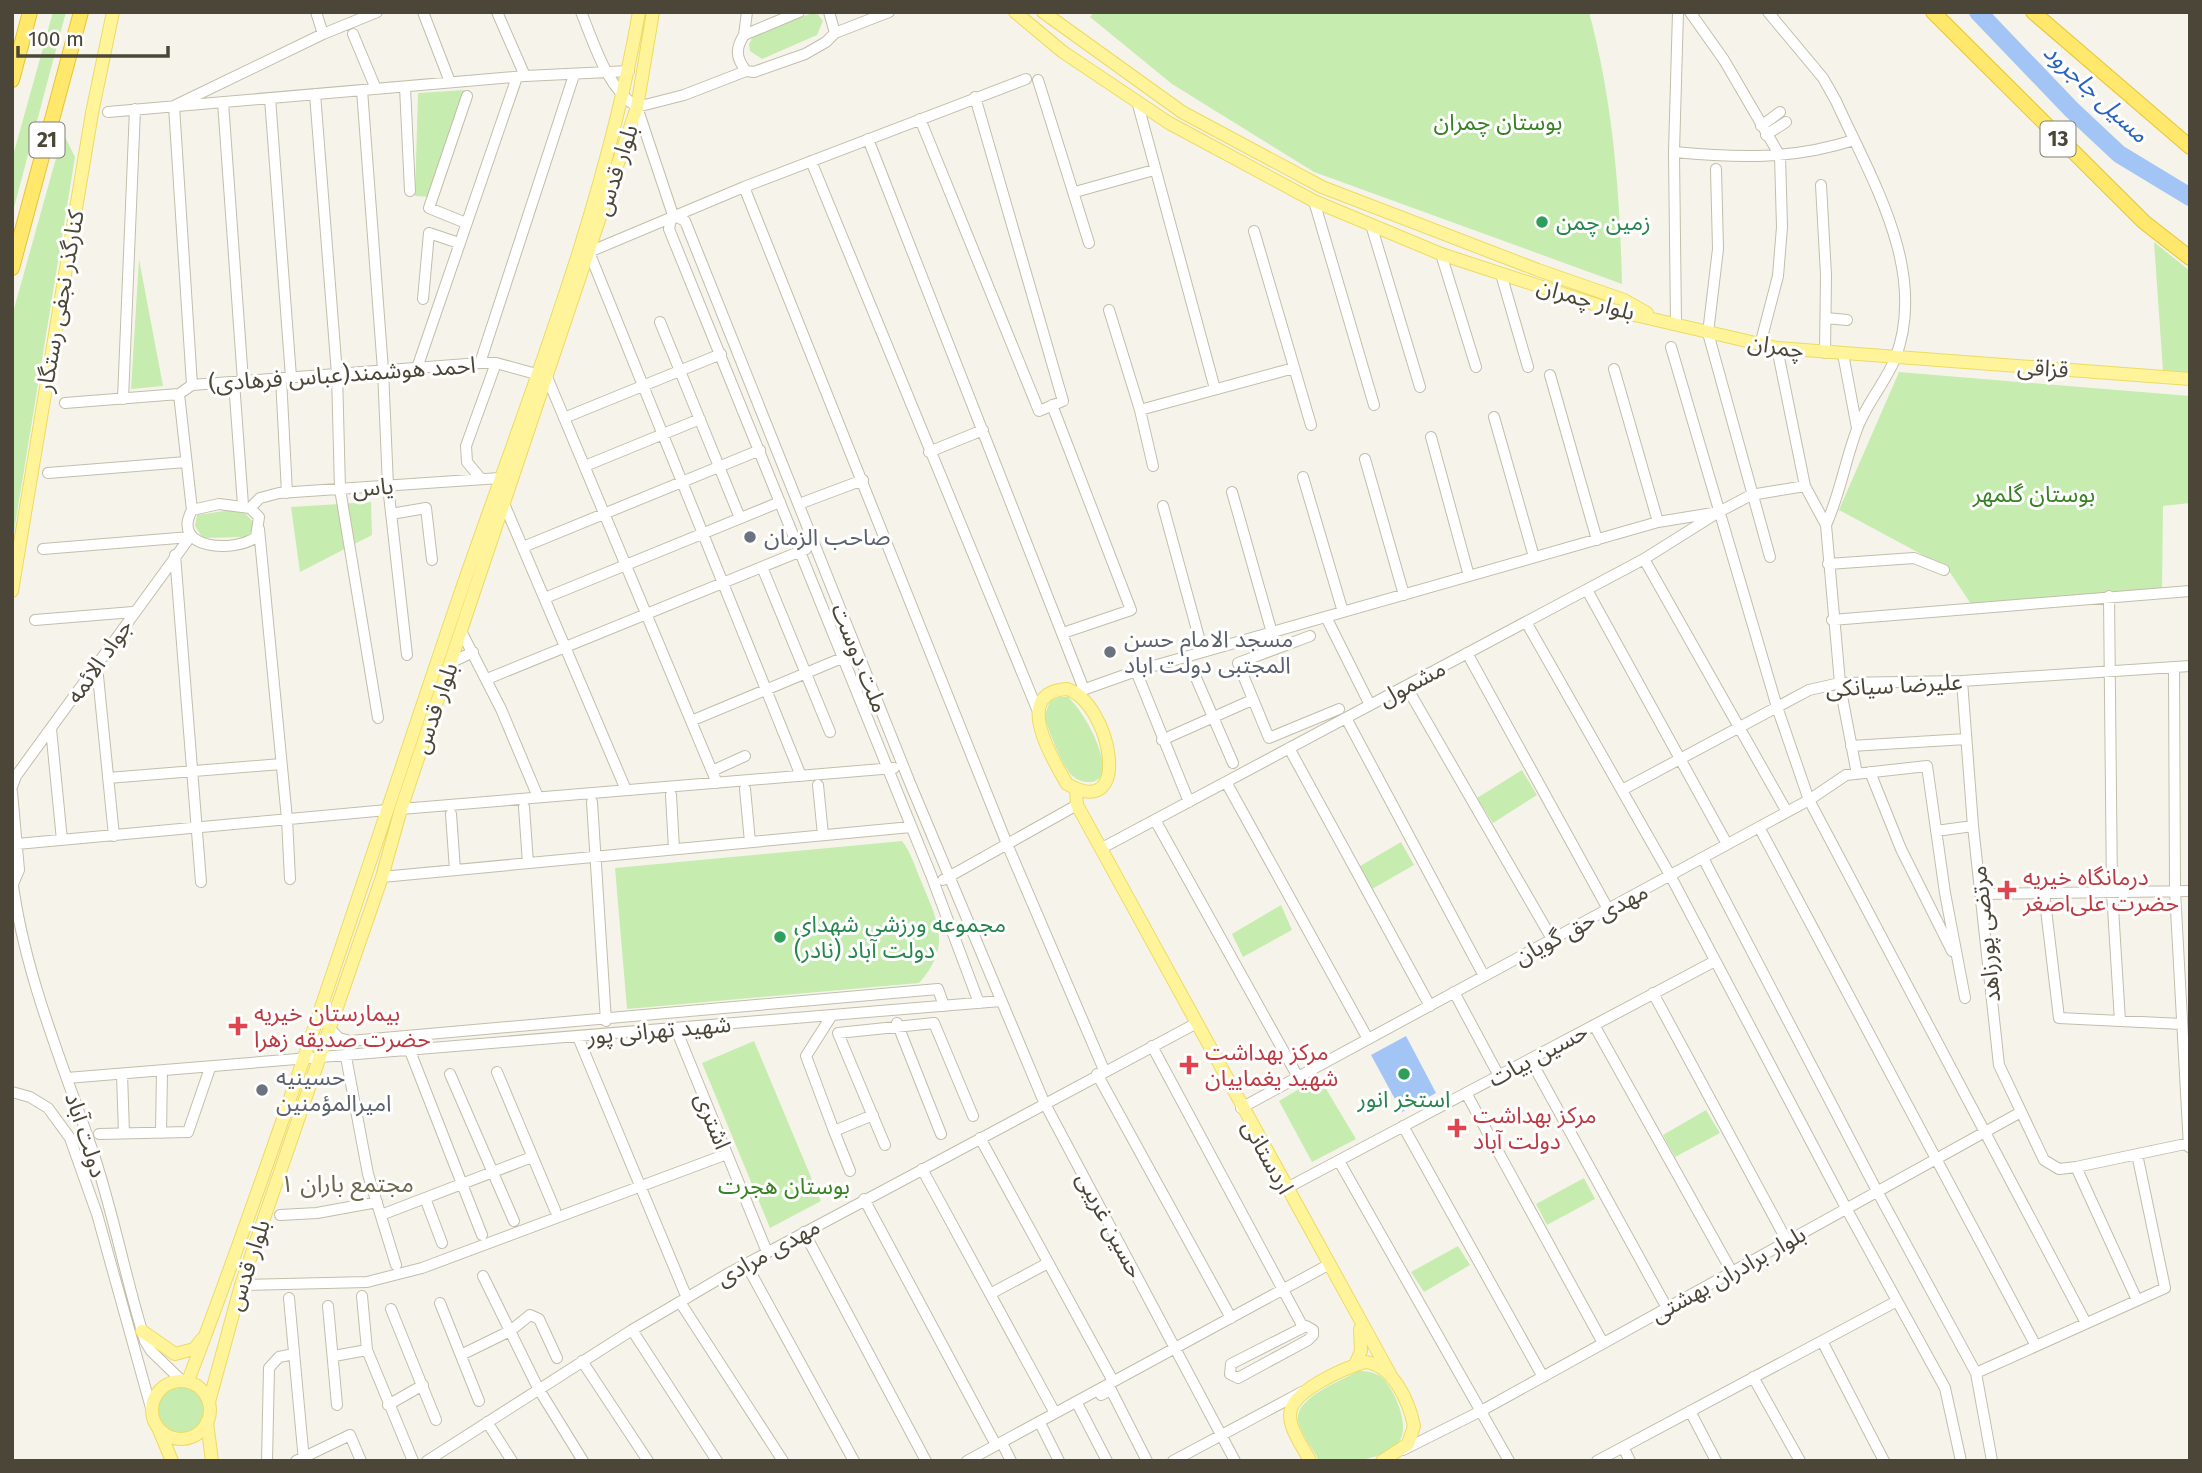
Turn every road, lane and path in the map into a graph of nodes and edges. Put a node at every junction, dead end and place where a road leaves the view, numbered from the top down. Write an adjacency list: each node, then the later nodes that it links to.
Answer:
1 (30, 12): 32 (highway)
2 (81, 12): 74 (highway, 21)
3 (113, 12): 175 (main road, کنارگذر نجفی رستگار)
4 (316, 12): 23 (street)
5 (377, 12): 23 (street)
6 (422, 12): 34 (street)
7 (497, 12): 30 (street)
8 (581, 12): 28 (street)
9 (639, 12): 26 (main road, بلوار قدس)
10 (653, 12): 46 (main road, بلوار قدس)
11 (747, 12): 25 (street)
12 (799, 12): 25 (street)
13 (829, 12): 22 (street)
14 (889, 12): 22 (street)
15 (1015, 12): 43 (main road, بلوار چمران)
16 (1043, 12): 79 (main road, بلوار چمران)
17 (1678, 12): 55 (street)
18 (1690, 12): 51 (street)
19 (1768, 12): 53 (street)
20 (1933, 12): 73 (highway, 13)
21 (2033, 12): 54 (highway)
22 (835, 33): 27 (street)
23 (323, 34): 45 (street)
24 (353, 34): 36 (street)
25 (744, 35): 27 (street)
26 (629, 71): 28 (street); 42 (main road, بلوار قدس)
27 (746, 71): 46 (street)
28 (606, 72): 29 (street); 42 (street)
29 (574, 75): 30 (street); 91 (street)
30 (521, 76): 34 (street); 66 (street)
31 (1026, 79): 40 (street)
32 (12, 80)
33 (1038, 80): 63 (street)
34 (450, 82): 35 (street)
35 (405, 87): 36 (street); 62 (street)
36 (376, 89): 37 (street)
37 (362, 90): 38 (street); 98 (street)
38 (315, 94): 41 (street); 100 (street)
39 (467, 96): 66 (street)
40 (975, 97): 50 (street); 113 (street)
41 (270, 98): 44 (street); 103 (street)
42 (622, 98): 46 (street); 101 (main road, بلوار قدس)
43 (1137, 101): 59 (street); 64 (main road, بلوار چمران)
44 (223, 102): 45 (street); 105 (street)
45 (174, 106): 47 (street); 106 (street)
46 (637, 107): 65 (street); 71 (main road, بلوار قدس)
47 (135, 110): 48 (street); 111 (street)
48 (108, 112)
49 (1783, 117): 51 (street)
50 (920, 119): 52 (street); 113 (street)
51 (1763, 130): 56 (street)
52 (868, 139): 57 (street); 121 (street)
53 (1853, 140): 56 (street); 90 (street)
54 (2190, 147)
55 (1674, 152): 56 (street); 82 (street)
56 (1780, 156): 84 (street)
57 (811, 161): 61 (street); 125 (street)
58 (1716, 169): 83 (street)
59 (1154, 170): 63 (street); 109 (street)
60 (1821, 185): 78 (street)
61 (744, 187): 65 (street); 135 (street)
62 (410, 191)
63 (1075, 192): 70 (street)
64 (1314, 201): 67 (main road, بلوار چمران); 114 (street)
65 (674, 218): 71 (street); 88 (street, ملت دوست); 144 (street, ملت دوست)
66 (466, 223): 69 (street)
67 (1373, 228): 72 (main road, بلوار چمران); 108 (street)
68 (1254, 231): 96 (street)
69 (459, 243): 76 (street); 95 (street)
70 (1089, 243)
71 (589, 252): 101 (main road, بلوار قدس); 107 (street)
72 (1441, 254): 75 (main road, بلوار چمران); 93 (street)
73 (2190, 258)
74 (12, 268)
75 (1501, 274): 79 (main road, بلوار چمران); 94 (street)
76 (423, 299)
77 (1109, 310): 115 (street)
78 (1826, 318): 80 (street); 87 (street)
79 (1660, 320): 82 (main road, چمران)
80 (1847, 320)
81 (660, 322): 99 (street)
82 (1676, 324): 83 (main road, چمران)
83 (1708, 334): 84 (main road, چمران); 142 (street)
84 (1760, 345): 86 (main road, چمران)
85 (1671, 347): 149 (street)
86 (1777, 348): 87 (main road, چمران); 138 (street)
87 (1825, 353): 89 (main road, چمران)
88 (721, 354): 99 (street); 124 (street, ملت دوست)
89 (1843, 354): 90 (main road, چمران); 120 (street)
90 (1895, 358): 104 (main road, قزاقی); 120 (street)
91 (480, 363): 92 (street, احمد هوشمند(عباس فرهادی)); 95 (street, احمد هوشمند(عباس فرهادی))
92 (496, 363): 101 (street, احمد هوشمند(عباس فرهادی)); 134 (street)
93 (1476, 367)
94 (1528, 367)
95 (417, 368): 98 (street, احمد هوشمند(عباس فرهادی))
96 (1294, 368): 109 (street); 119 (street)
97 (1614, 369): 153 (street)
98 (383, 370): 100 (street, احمد هوشمند(عباس فرهادی)); 137 (street)
99 (681, 371): 107 (street); 118 (street)
100 (337, 374): 103 (street, احمد هوشمند(عباس فرهادی)); 139 (street)
101 (542, 375): 117 (street); 133 (main road, بلوار قدس); 146 (main road, بلوار قدس)
102 (1550, 375): 158 (street)
103 (286, 378): 105 (street, احمد هوشمند(عباس فرهادی)); 141 (street)
104 (2190, 379)
105 (239, 382): 106 (street, احمد هوشمند(عباس فرهادی)); 145 (street)
106 (192, 385): 110 (street, احمد هوشمند(عباس فرهادی))
107 (644, 387): 117 (street); 122 (street)
108 (1420, 387)
109 (1215, 389): 115 (street)
110 (179, 394): 111 (street, احمد هوشمند(عباس فرهادی)); 127 (street)
111 (123, 398): 112 (street, احمد هوشمند(عباس فرهادی))
112 (65, 404)
113 (1052, 405): 188 (street)
114 (1374, 405)
115 (1140, 410): 129 (street)
116 (1494, 417): 164 (street)
117 (564, 418): 128 (street)
118 (699, 419): 122 (street); 130 (street)
119 (1311, 425)
120 (1857, 428): 154 (street)
121 (983, 430): 125 (street); 188 (street)
122 (663, 434): 128 (street); 136 (street)
123 (1431, 437): 172 (street)
124 (760, 450): 130 (street); 143 (street, ملت دوست)
125 (929, 452): 214 (street)
126 (1366, 459): 177 (street)
127 (186, 462): 131 (street); 148 (street)
128 (585, 466): 151 (street)
129 (1153, 466)
130 (720, 468): 136 (street); 152 (street)
131 (48, 473)
132 (1303, 477): 181 (street)
133 (500, 478): 134 (street, یاس); 254 (main road, بلوار قدس)
134 (481, 479): 137 (street, یاس)
135 (863, 480): 144 (street); 269 (street)
136 (683, 483): 151 (street); 156 (street)
137 (387, 486): 139 (street, یاس); 150 (street)
138 (1805, 486): 142 (street); 154 (street)
139 (340, 489): 141 (street, یاس); 216 (street)
140 (1232, 492): 189 (street)
141 (286, 493): 145 (street, یاس)
142 (1751, 495): 149 (street); 165 (street)
143 (780, 502): 152 (street); 162 (street, ملت دوست)
144 (799, 505): 159 (street, ملت دوست)
145 (247, 506): 148 (street); 155 (street)
146 (505, 506): 160 (street); 187 (main road, بلوار قدس)
147 (1163, 506): 193 (street)
148 (192, 510): 157 (street)
149 (1719, 512): 153 (street); 166 (street, مشمول); 213 (street)
150 (391, 514): 167 (street); 195 (street)
151 (606, 515): 160 (street); 168 (street)
152 (740, 518): 156 (street)
153 (1658, 522): 158 (street)
154 (1826, 525): 169 (street)
155 (259, 529): 157 (street); 229 (street)
156 (703, 534): 168 (street); 173 (street)
157 (191, 537): 161 (street); 163 (street, جواد الائمه)
158 (1597, 540): 164 (street)
159 (815, 546): 162 (street); 230 (street, ملت دوست)
160 (523, 547): 179 (street)
161 (43, 549)
162 (800, 552): 170 (street); 196 (street, ملت دوست)
163 (175, 555): 180 (street, جواد الائمه); 232 (street)
164 (1534, 557): 172 (street)
165 (1770, 557)
166 (1644, 559): 174 (street, مشمول); 219 (street)
167 (432, 560)
168 (626, 563): 179 (street); 182 (street)
169 (1828, 564): 171 (street); 185 (street)
170 (762, 567): 173 (street); 204 (street)
171 (1944, 570)
172 (1469, 576): 177 (street)
173 (723, 583): 182 (street); 209 (street)
174 (1587, 590): 186 (street, مشمول); 227 (street)
175 (12, 591)
176 (2190, 591): 178 (street)
177 (1404, 595): 181 (street)
178 (2109, 596): 185 (street); 203 (street)
179 (545, 598): 191 (street)
180 (133, 612): 184 (street); 198 (street, جواد الائمه)
181 (1343, 612): 183 (street)
182 (649, 615): 191 (street); 218 (street)
183 (1326, 617): 189 (street); 212 (street)
184 (36, 620)
185 (1832, 620): 208 (street)
186 (1526, 622): 194 (street, مشمول); 245 (street)
187 (461, 631): 192 (street); 197 (main road, بلوار قدس)
188 (1063, 633): 210 (street)
189 (1272, 633): 193 (street)
190 (1310, 636): 211 (street)
191 (566, 649): 205 (street); 244 (street)
192 (473, 652): 197 (street); 205 (street)
193 (1203, 652): 201 (street)
194 (1467, 653): 207 (street, مشمول); 290 (street)
195 (407, 655)
196 (842, 658): 204 (street); 231 (street, ملت دوست)
197 (450, 663): 253 (main road, بلوار قدس)
198 (97, 666): 220 (street, جواد الائمه); 237 (street)
199 (2190, 666): 200 (street, علیرضا سیانکی)
200 (2174, 667): 203 (street, علیرضا سیانکی); 285 (street)
201 (1136, 671): 210 (street); 223 (street)
202 (1193, 671): 217 (street)
203 (2108, 672): 206 (street, علیرضا سیانکی); 287 (street)
204 (805, 674): 209 (street); 221 (street)
205 (487, 679): 247 (street)
206 (1962, 681): 208 (street, علیرضا سیانکی); 222 (street, مرتضی پورزاهد)
207 (1406, 686): 212 (street, مشمول); 291 (street)
208 (1840, 687): 213 (street, علیرضا سیانکی); 224 (street)
209 (766, 690): 218 (street); 236 (street)
210 (1080, 690): 214 (main road); 243 (main road)
211 (1252, 700): 215 (street); 217 (street)
212 (1370, 705): 215 (street, مشمول)
213 (1776, 707): 219 (street, علیرضا سیانکی); 248 (street)
214 (1037, 709): 243 (main road)
215 (1343, 713): 225 (street, مشمول); 294 (street)
216 (378, 718)
217 (1212, 718): 223 (street); 228 (street)
218 (691, 721): 233 (street)
219 (1738, 728): 227 (street, علیرضا سیانکی); 255 (street)
220 (51, 729): 241 (street, جواد الائمه); 266 (street)
221 (830, 732)
222 (1966, 739): 224 (street); 259 (street, مرتضی پورزاهد)
223 (1162, 740): 250 (street)
224 (1851, 746): 235 (street)
225 (1289, 748): 238 (street, مشمول); 301 (street)
226 (746, 756): 233 (street)
227 (1680, 758): 245 (street, علیرضا سیانکی); 270 (street)
228 (1233, 763)
229 (281, 764): 232 (street); 257 (street)
230 (904, 767): 231 (street); 279 (street, ملت دوست)
231 (887, 768): 236 (street); 260 (street, ملت دوست)
232 (192, 771): 237 (street); 262 (street)
233 (712, 771): 239 (street)
234 (1870, 772): 235 (street, مهدی حق گویان); 263 (street, مهدی حق گویان); 293 (street)
235 (1857, 774): 248 (street, مهدی حق گویان)
236 (801, 776): 239 (street)
237 (108, 778): 265 (street)
238 (1226, 782): 250 (street, مشمول); 315 (street)
239 (716, 783): 244 (street)
240 (818, 785): 264 (street)
241 (12, 789): 268 (street, جواد الائمه)
242 (745, 789): 267 (street)
243 (1076, 789): 251 (main road, اردستانی)
244 (626, 790): 247 (street)
245 (1622, 790): 277 (street)
246 (671, 796): 272 (street)
247 (538, 797): 253 (street)
248 (1809, 800): 255 (street, مهدی حق گویان); 341 (street)
249 (592, 802): 273 (street)
250 (1189, 802): 258 (street, مشمول)
251 (1077, 805): 269 (street); 271 (main road, اردستانی)
252 (524, 807): 275 (street)
253 (401, 808): 254 (main road); 278 (main road, بلوار قدس)
254 (387, 810): 257 (street); 322 (main road, بلوار قدس)
255 (1787, 812): 261 (street, مهدی حق گویان)
256 (451, 814): 276 (street)
257 (288, 819): 262 (street); 281 (street)
258 (1155, 820): 271 (street, مشمول); 330 (street)
259 (1973, 826): 263 (street); 289 (street, مرتضی پورزاهد)
260 (911, 827): 264 (street); 284 (street, ملت دوست)
261 (1759, 827): 270 (street, مهدی حق گویان); 353 (street)
262 (197, 828): 265 (street); 282 (street)
263 (1936, 831): 293 (street)
264 (823, 835): 267 (street)
265 (114, 836): 266 (street)
266 (62, 840): 268 (street)
267 (750, 842): 272 (street)
268 (17, 844): 283 (street, جواد الائمه)
269 (1007, 844): 279 (street); 326 (street)
270 (1727, 844): 274 (street, مهدی حق گویان)
271 (1102, 848): 306 (main road, اردستانی)
272 (674, 849): 273 (street)
273 (595, 857): 275 (street); 304 (street)
274 (1703, 858): 277 (street, مهدی حق گویان); 362 (street)
275 (528, 863): 276 (street)
276 (455, 870): 278 (street)
277 (1670, 875): 290 (street, مهدی حق گویان); 292 (street)
278 (382, 877): 310 (main road, بلوار قدس)
279 (949, 877): 284 (street); 298 (street, ملت دوست)
280 (12, 878): 283 (street, دولت آباد)
281 (290, 879)
282 (201, 882)
283 (13, 884): 331 (street, دولت آباد)
284 (935, 885): 299 (street, ملت دوست)
285 (2175, 891): 286 (street); 287 (street); 307 (street)
286 (2190, 891)
287 (2112, 892): 288 (street); 305 (street)
288 (2043, 893): 289 (street); 305 (street)
289 (1980, 894): 336 (street, مرتضی پورزاهد)
290 (1608, 909): 291 (street, مهدی حق گویان)
291 (1552, 939): 294 (street, مهدی حق گویان)
292 (1715, 961): 296 (street, حسین بیات); 366 (street)
293 (1958, 963): 297 (street)
294 (1484, 976): 295 (street, مهدی حق گویان)
295 (1454, 992): 301 (street, مهدی حق گویان); 329 (street)
296 (1653, 993): 308 (street, حسین بیات); 373 (street)
297 (1965, 998)
298 (1000, 1000): 299 (street, شهید تهرانی پور); 334 (street, ملت دوست)
299 (979, 1003): 300 (street, شهید تهرانی پور)
300 (944, 1006): 302 (street, شهید تهرانی پور); 304 (street)
301 (1430, 1006): 315 (street, مهدی حق گویان)
302 (892, 1010): 303 (street, شهید تهرانی پور); 309 (street)
303 (832, 1016): 311 (street, شهید تهرانی پور); 340 (street)
304 (606, 1017): 312 (street); 314 (street)
305 (2120, 1021): 307 (street)
306 (1195, 1024): 316 (street, مهدی مرادی); 335 (main road, اردستانی)
307 (2182, 1024): 347 (street)
308 (1594, 1025): 321 (street, حسین بیات); 380 (street)
309 (899, 1027): 337 (street); 338 (street); 344 (street)
310 (329, 1028): 314 (street); 320 (main road, بلوار قدس)
311 (676, 1029): 312 (street, شهید تهرانی پور); 350 (street, اشتری)
312 (607, 1035): 313 (street, شهید تهرانی پور)
313 (578, 1037): 317 (street, شهید تهرانی پور); 360 (street)
314 (370, 1039): 318 (street)
315 (1368, 1039): 330 (street, مهدی حق گویان)
316 (1152, 1046): 326 (street, مهدی مرادی); 383 (street)
317 (410, 1051): 318 (street, شهید تهرانی پور); 359 (street)
318 (360, 1055): 319 (street, شهید تهرانی پور)
319 (346, 1057): 320 (street, شهید تهرانی پور); 365 (street)
320 (318, 1059): 322 (street, شهید تهرانی پور); 382 (main road, بلوار قدس)
321 (1530, 1059): 329 (street, حسین بیات); 392 (street)
322 (301, 1061): 323 (street, شهید تهرانی پور); 401 (main road, بلوار قدس)
323 (210, 1068): 324 (street, شهید تهرانی پور); 343 (street)
324 (162, 1071): 327 (street, شهید تهرانی پور); 343 (street)
325 (497, 1072): 352 (street)
326 (1100, 1072): 334 (street, مهدی مرادی); 394 (street)
327 (122, 1074): 331 (street, شهید تهرانی پور); 342 (street)
328 (450, 1074): 358 (street)
329 (1499, 1076): 333 (street, حسین بیات)
330 (1298, 1077): 335 (street, مهدی حق گویان)
331 (67, 1078): 399 (street, دولت آباد)
332 (12, 1092): 427 (street)
333 (1466, 1093): 339 (street, حسین بیات); 403 (street)
334 (1044, 1102): 346 (street, مهدی مرادی); 405 (street, حسین غریبی)
335 (1241, 1108): 361 (main road, اردستانی)
336 (2021, 1112): 341 (street, بلوار برادران بهشتی); 355 (street, مرتضی پورزاهد)
337 (873, 1115): 340 (street); 348 (street)
338 (973, 1116)
339 (1403, 1126): 354 (street, حسین بیات); 415 (street)
340 (834, 1131): 357 (street)
341 (1984, 1132): 353 (street, بلوار برادران بهشتی); 396 (street)
342 (124, 1133): 343 (street); 345 (street)
343 (161, 1133)
344 (941, 1133)
345 (99, 1134)
346 (980, 1138): 356 (street, مهدی مرادی); 376 (street)
347 (2189, 1143): 349 (street); 351 (street)
348 (885, 1144)
349 (2190, 1150)
350 (727, 1154): 360 (street); 375 (street, اشتری)
351 (2137, 1154): 355 (street); 389 (street)
352 (532, 1157): 358 (street); 367 (street)
353 (1934, 1160): 362 (street, بلوار برادران بهشتی); 404 (street)
354 (1339, 1161): 361 (street, حسین بیات); 428 (street)
355 (2076, 1167): 389 (street)
356 (922, 1169): 364 (street, مهدی مرادی); 384 (street)
357 (850, 1171)
358 (494, 1172): 359 (street); 370 (street)
359 (460, 1185): 363 (street); 372 (street)
360 (641, 1186): 382 (street); 387 (street)
361 (1285, 1189): 379 (main road, اردستانی)
362 (1877, 1191): 366 (street, بلوار برادران بهشتی); 413 (street)
363 (425, 1199): 369 (street); 374 (street)
364 (864, 1199): 371 (street, مهدی مرادی); 439 (street)
365 (377, 1202): 368 (street); 369 (street)
366 (1846, 1208): 373 (street, بلوار برادران بهشتی); 388 (street)
367 (555, 1210)
368 (280, 1214)
369 (381, 1215): 378 (street)
370 (514, 1221)
371 (804, 1232): 375 (street, مهدی مرادی); 456 (street)
372 (482, 1235)
373 (1787, 1241): 380 (street, بلوار برادران بهشتی)
374 (442, 1243)
375 (767, 1252): 377 (street, مهدی مرادی)
376 (1048, 1263): 384 (street); 418 (street)
377 (746, 1264): 387 (street, مهدی مرادی); 455 (street)
378 (396, 1265)
379 (1328, 1265): 383 (street); 395 (main road, اردستانی)
380 (1732, 1272): 392 (street, بلوار برادران بهشتی)
381 (483, 1276): 400 (street)
382 (241, 1285): 423 (main road, بلوار قدس)
383 (1285, 1288): 394 (street); 397 (street)
384 (990, 1294): 430 (street)
385 (362, 1296): 406 (street)
386 (289, 1298): 407 (street)
387 (684, 1300): 398 (street, مهدی مرادی); 454 (street)
388 (1897, 1300): 402 (street); 473 (street)
389 (2137, 1300): 396 (street)
390 (440, 1303): 408 (street)
391 (328, 1306): 409 (street)
392 (1667, 1308): 403 (street, بلوار برادران بهشتی)
393 (391, 1309): 419 (street)
394 (1230, 1318): 405 (street)
395 (1357, 1318): 412 (main road); 414 (main road, اردستانی)
396 (2086, 1324): 404 (street)
397 (1303, 1327): 397 (street)
398 (632, 1330): 411 (street, مهدی مرادی); 453 (street)
399 (142, 1331): 401 (main road); 417 (street, دولت آباد)
400 (510, 1331): 408 (street); 410 (street); 420 (street)
401 (206, 1333): 417 (main road, بلوار قدس)
402 (1822, 1340): 416 (street); 472 (street)
403 (1603, 1343): 415 (street, بلوار برادران بهشتی)
404 (2036, 1346): 413 (street)
405 (1175, 1348): 418 (street); 437 (street, حسین غریبی)
406 (367, 1350): 409 (street); 425 (street)
407 (294, 1353): 443 (street); 446 (street)
408 (461, 1355): 422 (street)
409 (334, 1356): 424 (street)
410 (557, 1358)
411 (582, 1361): 420 (street, مهدی مرادی); 452 (street)
412 (1355, 1365): 414 (main road); 421 (main road)
413 (1976, 1373): 474 (street)
414 (1390, 1374): 436 (main road, اردستانی)
415 (1543, 1377): 428 (street, بلوار برادران بهشتی)
416 (1754, 1377): 429 (street); 471 (street)
417 (185, 1381): 423 (main road); 427 (main road)
418 (1113, 1381): 430 (street)
419 (423, 1385): 425 (street); 431 (street)
420 (538, 1388): 433 (street, مهدی مرادی); 451 (street)
421 (1302, 1392): 437 (street); 465 (main road)
422 (479, 1401)
423 (209, 1402): 432 (main road)
424 (337, 1405)
425 (388, 1405): 448 (street)
426 (1079, 1407): 434 (street); 461 (street); 462 (street)
427 (151, 1408): 435 (main road)
428 (1481, 1411): 438 (street, بلوار برادران بهشتی); 467 (street)
429 (1690, 1411): 440 (street); 470 (street)
430 (1055, 1413): 439 (street)
431 (436, 1420)
432 (207, 1422): 435 (main road); 445 (main road)
433 (487, 1422): 442 (street, مهدی مرادی); 450 (street)
434 (1042, 1427): 439 (street); 460 (street)
435 (159, 1429): 444 (main road)
436 (1414, 1429): 438 (street); 441 (main road)
437 (1221, 1435): 463 (street); 464 (street, حسین غریبی)
438 (1436, 1436): 441 (street, بلوار برادران بهشتی)
439 (1000, 1446): 457 (street); 458 (street); 459 (street)
440 (1623, 1447): 468 (street); 469 (street)
441 (1401, 1450): 466 (main road)
442 (444, 1456): 449 (street, مهدی مرادی)
443 (301, 1460): 447 (street)
444 (172, 1461)
445 (212, 1461)
446 (267, 1461)
447 (361, 1461)
448 (413, 1461)
449 (427, 1461)
450 (512, 1461)
451 (583, 1461)
452 (648, 1461)
453 (717, 1461)
454 (783, 1461)
455 (854, 1461)
456 (926, 1461)
457 (967, 1461)
458 (978, 1461)
459 (1011, 1461)
460 (1059, 1461)
461 (1107, 1461)
462 (1147, 1461)
463 (1173, 1461)
464 (1235, 1461)
465 (1310, 1461)
466 (1382, 1461)
467 (1509, 1461)
468 (1597, 1461)
469 (1630, 1461)
470 (1716, 1461)
471 (1800, 1461)
472 (1884, 1461)
473 (1961, 1461)
474 (1992, 1461)

